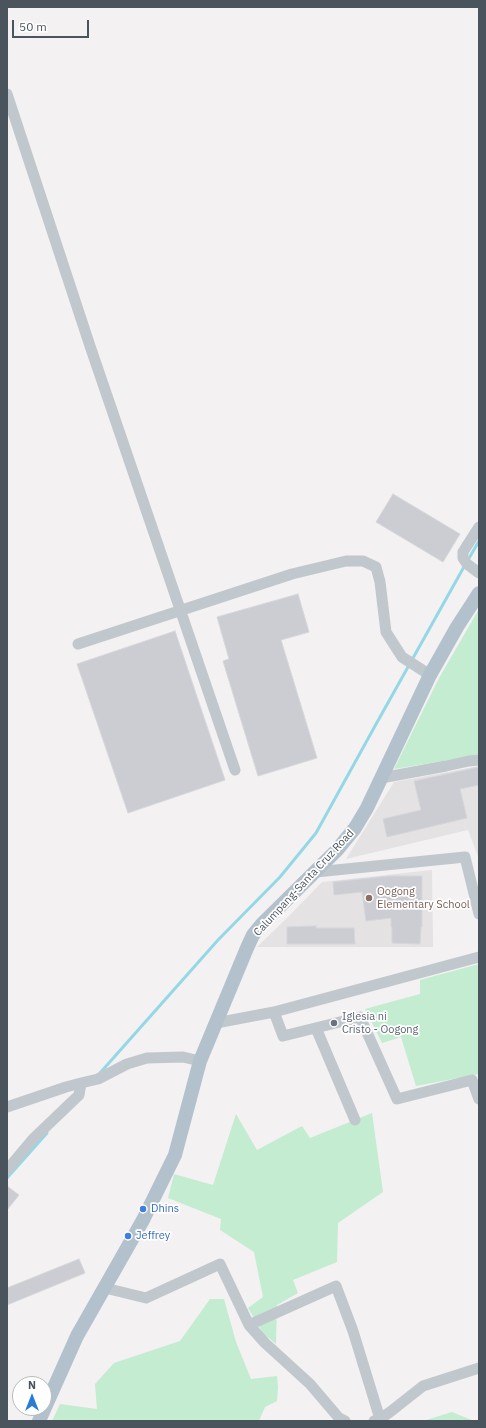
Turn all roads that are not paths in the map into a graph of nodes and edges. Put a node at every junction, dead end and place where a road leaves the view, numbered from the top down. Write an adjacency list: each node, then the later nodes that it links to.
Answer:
1 (7, 94): 5 (street)
2 (479, 527): 3 (street)
3 (479, 573)
4 (479, 593): 7 (main road, Calumpang-Santa Cruz Road)
5 (182, 611): 6 (street); 7 (street); 9 (street)
6 (78, 644)
7 (430, 675): 10 (main road, Calumpang-Santa Cruz Road)
8 (479, 760): 10 (street)
9 (235, 770)
10 (380, 778): 11 (main road, Calumpang-Santa Cruz Road)
11 (316, 872): 12 (street); 15 (main road, Calumpang-Santa Cruz Road)
12 (479, 914)
13 (479, 957): 14 (street)
14 (274, 1012): 15 (street); 16 (street)
15 (216, 1023): 17 (main road, Calumpang-Santa Cruz Road)
16 (316, 1028): 19 (street); 21 (street)
17 (200, 1061): 18 (street); 23 (main road, Calumpang-Santa Cruz Road)
18 (83, 1083): 20 (street); 22 (street)
19 (479, 1099)
20 (7, 1107)
21 (355, 1120)
22 (7, 1170)
23 (105, 1288): 24 (street); 27 (main road, Calumpang-Santa Cruz Road)
24 (249, 1325): 26 (street); 28 (street)
25 (479, 1368): 26 (street)
26 (377, 1420)
27 (38, 1421)
28 (345, 1421)

